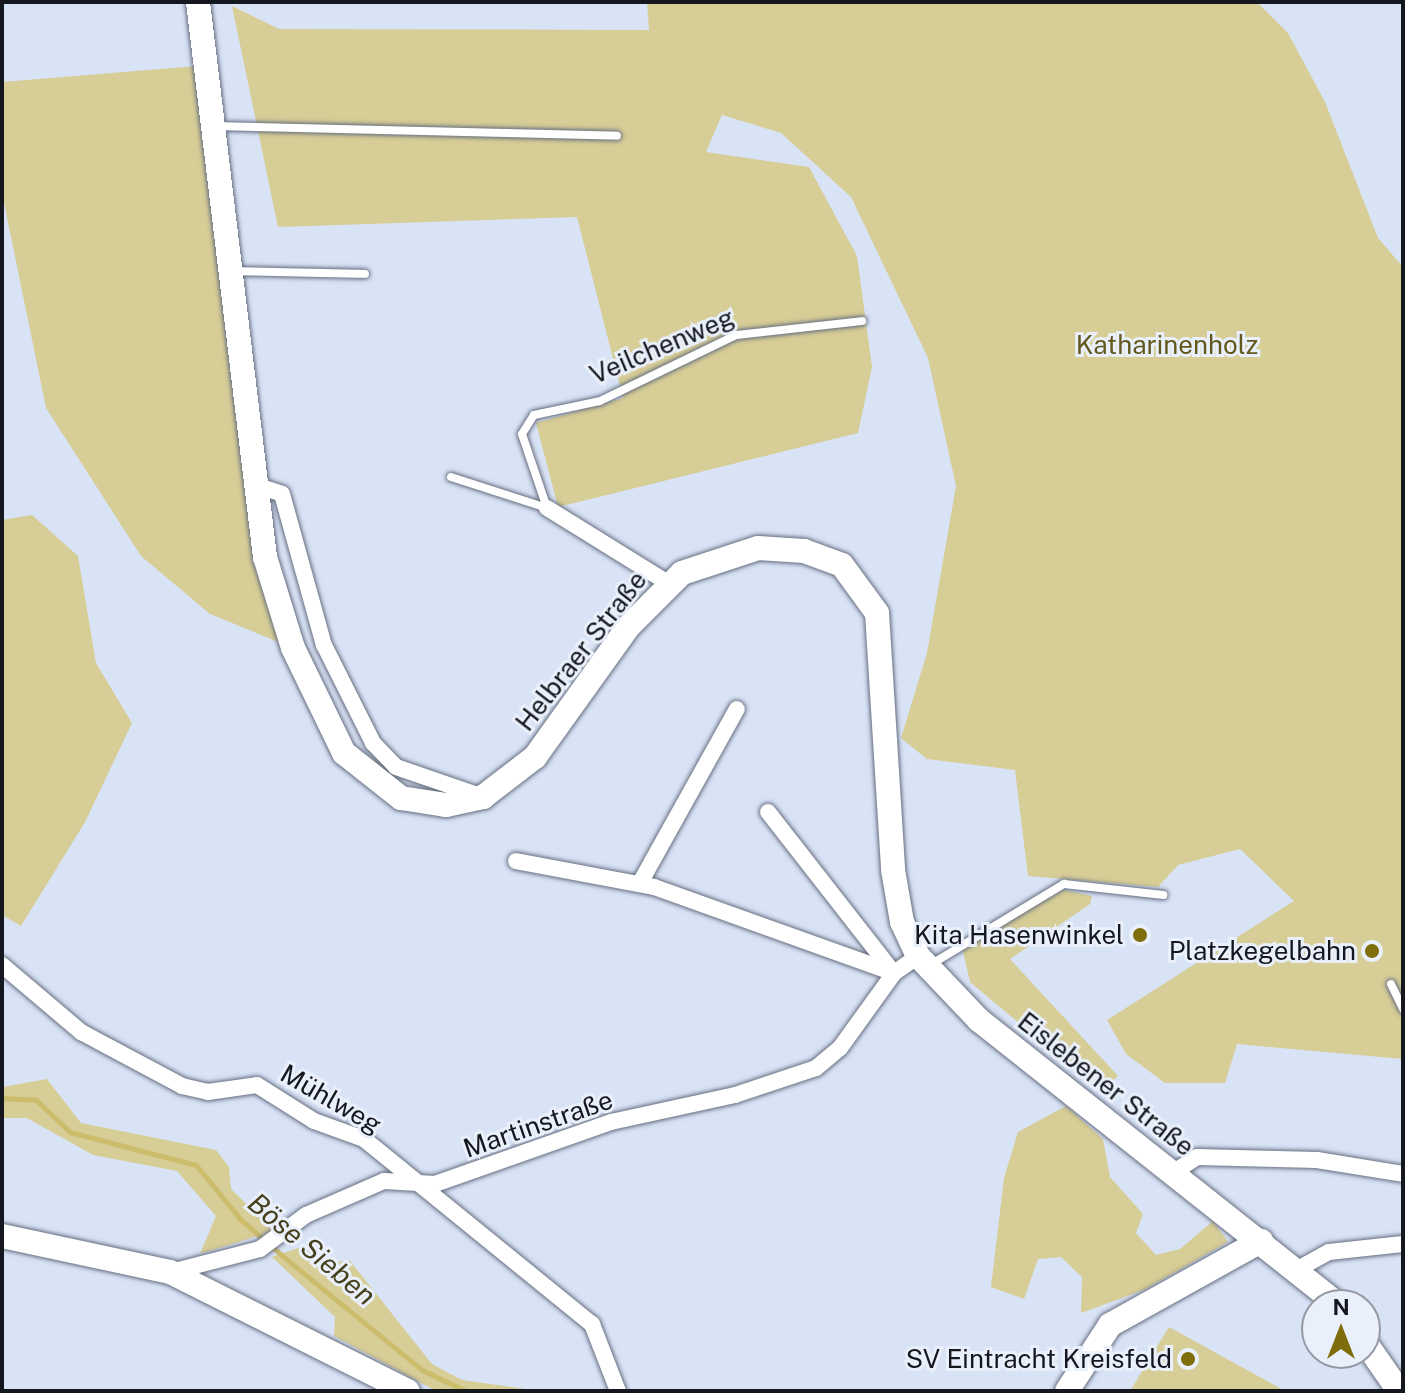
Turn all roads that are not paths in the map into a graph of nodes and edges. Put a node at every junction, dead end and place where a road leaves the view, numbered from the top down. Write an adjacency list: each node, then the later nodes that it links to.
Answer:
1 (198, 2): 2 (main road, Helbraer Straße)
2 (211, 126): 3 (lane); 4 (main road, Helbraer Straße)
3 (617, 136)
4 (232, 271): 5 (lane); 8 (main road, Helbraer Straße)
5 (365, 274)
6 (862, 321): 9 (lane, Veilchenweg)
7 (451, 477): 9 (lane)
8 (255, 485): 12 (street); 12 (main road, Helbraer Straße)
9 (547, 508): 10 (street)
10 (668, 583): 12 (main road, Helbraer Straße); 15 (main road, Helbraer Straße)
11 (737, 709): 16 (street)
12 (483, 797)
13 (768, 812): 20 (street)
14 (516, 861): 16 (street)
15 (893, 870): 18 (main road, Eislebener Straße)
16 (640, 883): 20 (street)
17 (1163, 895): 18 (lane)
18 (922, 962): 20 (street, Martinstraße); 23 (main road, Eislebener Straße)
19 (2, 965): 25 (street, Mühlweg)
20 (894, 973): 25 (street, Martinstraße)
21 (1391, 984): 22 (lane)
22 (1403, 1009)
23 (1174, 1172): 24 (street); 27 (main road, Eislebener Straße)
24 (1403, 1174)
25 (411, 1182): 30 (street, Martinstraße); 34 (street, Mühlweg)
26 (2, 1236): 30 (main road)
27 (1261, 1241): 29 (main road, Eislebener Straße); 35 (main road)
28 (1403, 1244): 29 (street)
29 (1298, 1269): 31 (main road, Eislebener Straße)
30 (170, 1272): 33 (main road)
31 (1320, 1289)
32 (1381, 1365): 36 (main road)
33 (408, 1391)
34 (618, 1391)
35 (1067, 1391)
36 (1399, 1391)

